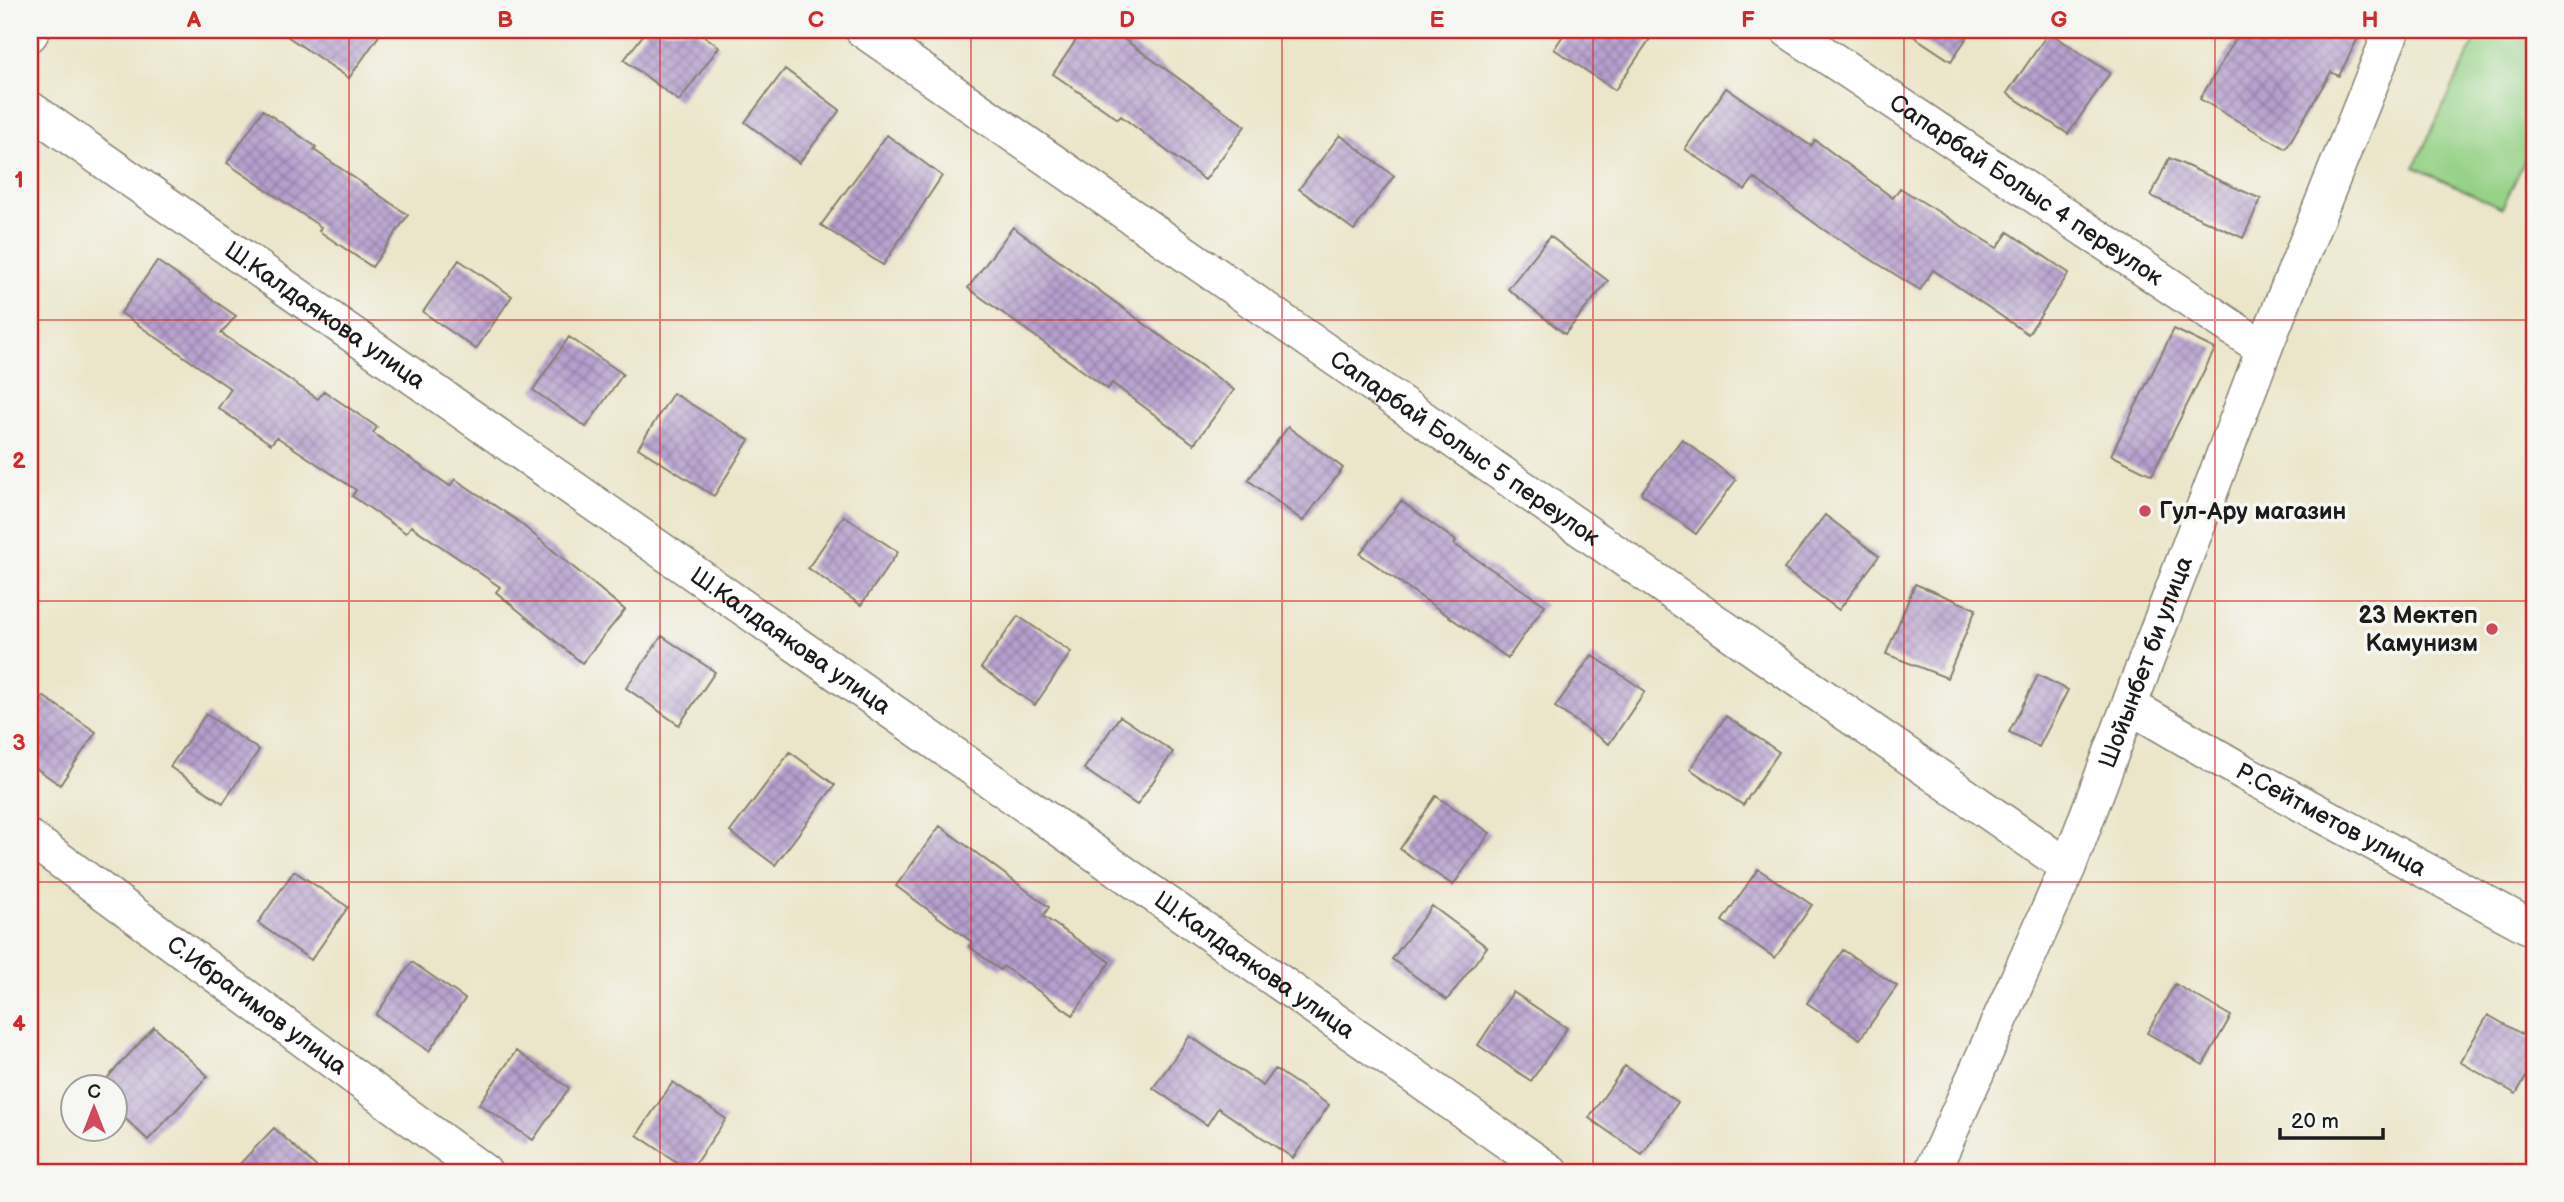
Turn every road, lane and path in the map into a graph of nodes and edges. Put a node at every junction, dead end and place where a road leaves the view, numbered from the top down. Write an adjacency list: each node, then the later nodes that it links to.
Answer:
1 (863, 30): 8 (street, Сапарбай Болыс 5 переулок)
2 (1788, 30): 5 (street, Сапарбай Болыс 4 переулок)
3 (2392, 30): 5 (street, Шойынбет би улица)
4 (30, 109): 11 (street, Ш.Калдаякова улица)
5 (2264, 349): 6 (street, Шойынбет би улица)
6 (2130, 706): 8 (street, Шойынбет би улица); 9 (street, Р.Сейтметов улица)
7 (30, 838): 10 (street, С.Ибрагимов улица)
8 (2068, 867): 12 (street, Шойынбет би улица)
9 (2534, 929)
10 (484, 1172)
11 (1550, 1172)
12 (1932, 1172)

